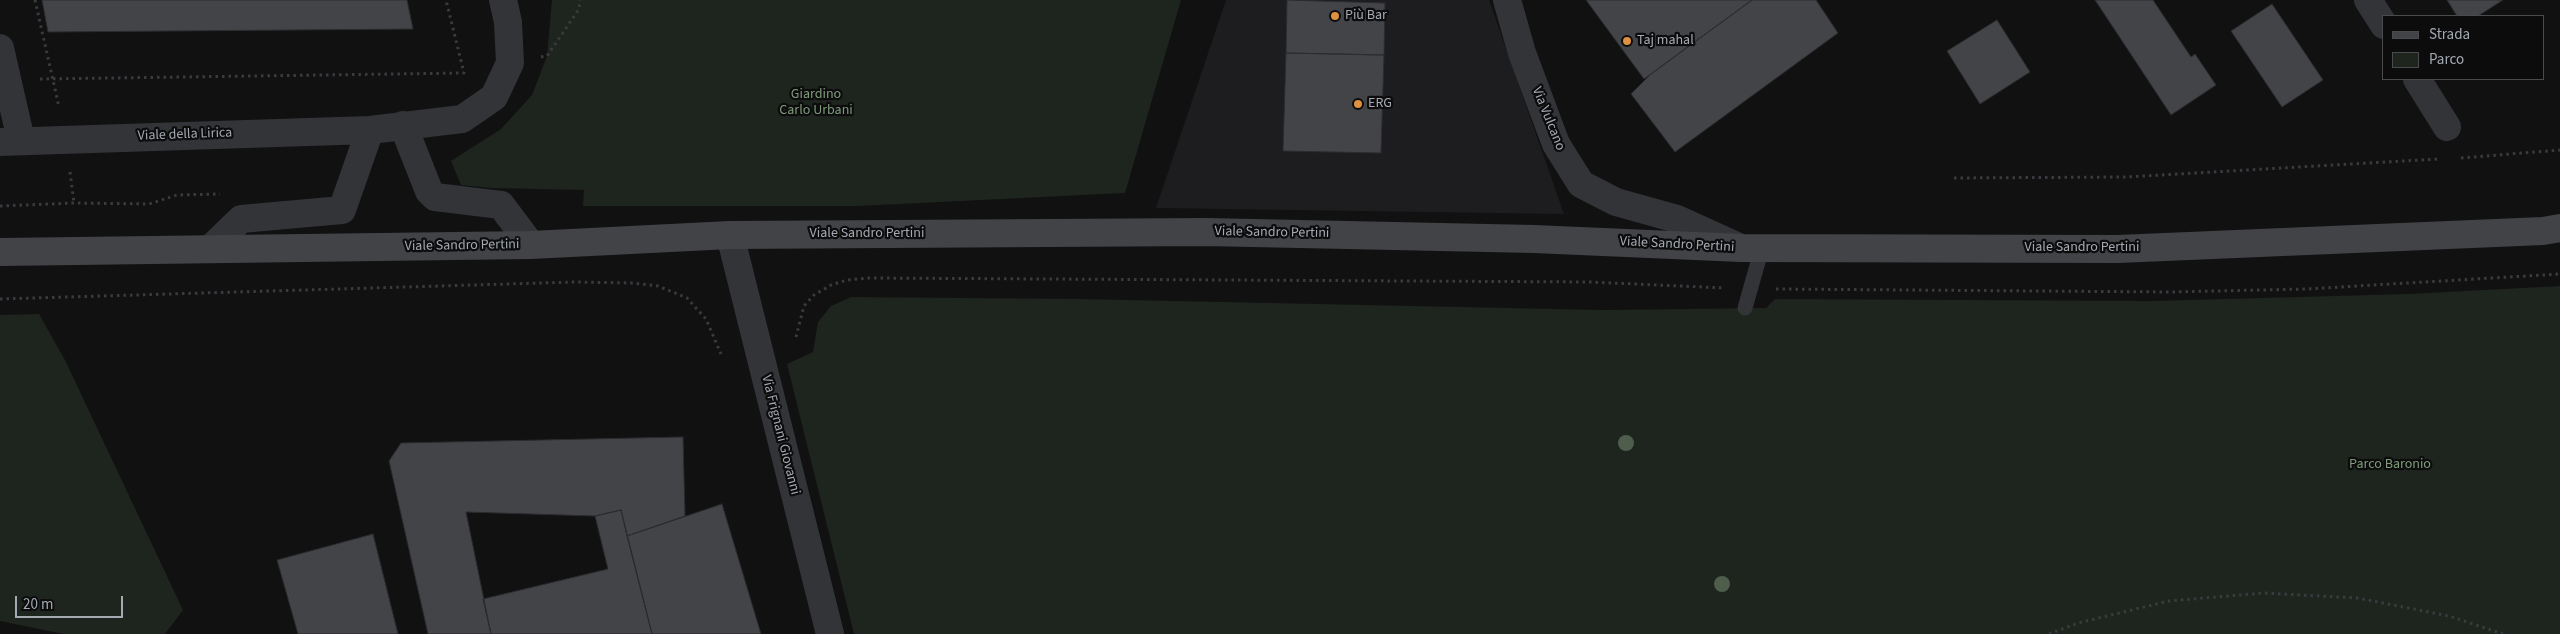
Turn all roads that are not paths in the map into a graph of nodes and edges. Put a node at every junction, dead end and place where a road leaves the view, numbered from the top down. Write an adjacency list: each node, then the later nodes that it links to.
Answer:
1 (503, 0): 7 (street, Viale della Lirica)
2 (1507, 0): 14 (street, Via Vulcano)
3 (2368, 0): 4 (street)
4 (2382, 22)
5 (0, 48): 10 (street)
6 (2418, 80): 8 (street)
7 (403, 125): 9 (street, Viale della Lirica); 13 (street)
8 (2447, 127)
9 (370, 130): 10 (street, Viale della Lirica); 15 (street)
10 (11, 141)
11 (2554, 230): 14 (main road, Viale Sandro Pertini)
12 (730, 235): 13 (main road, Viale Sandro Pertini); 14 (main road, Viale Sandro Pertini); 18 (street, Via Frignani Giovanni)
13 (531, 245): 15 (main road, Viale Sandro Pertini)
14 (1751, 248): 17 (lane)
15 (210, 249): 16 (main road, Viale Sandro Pertini)
16 (0, 252)
17 (1745, 308)
18 (830, 634)

